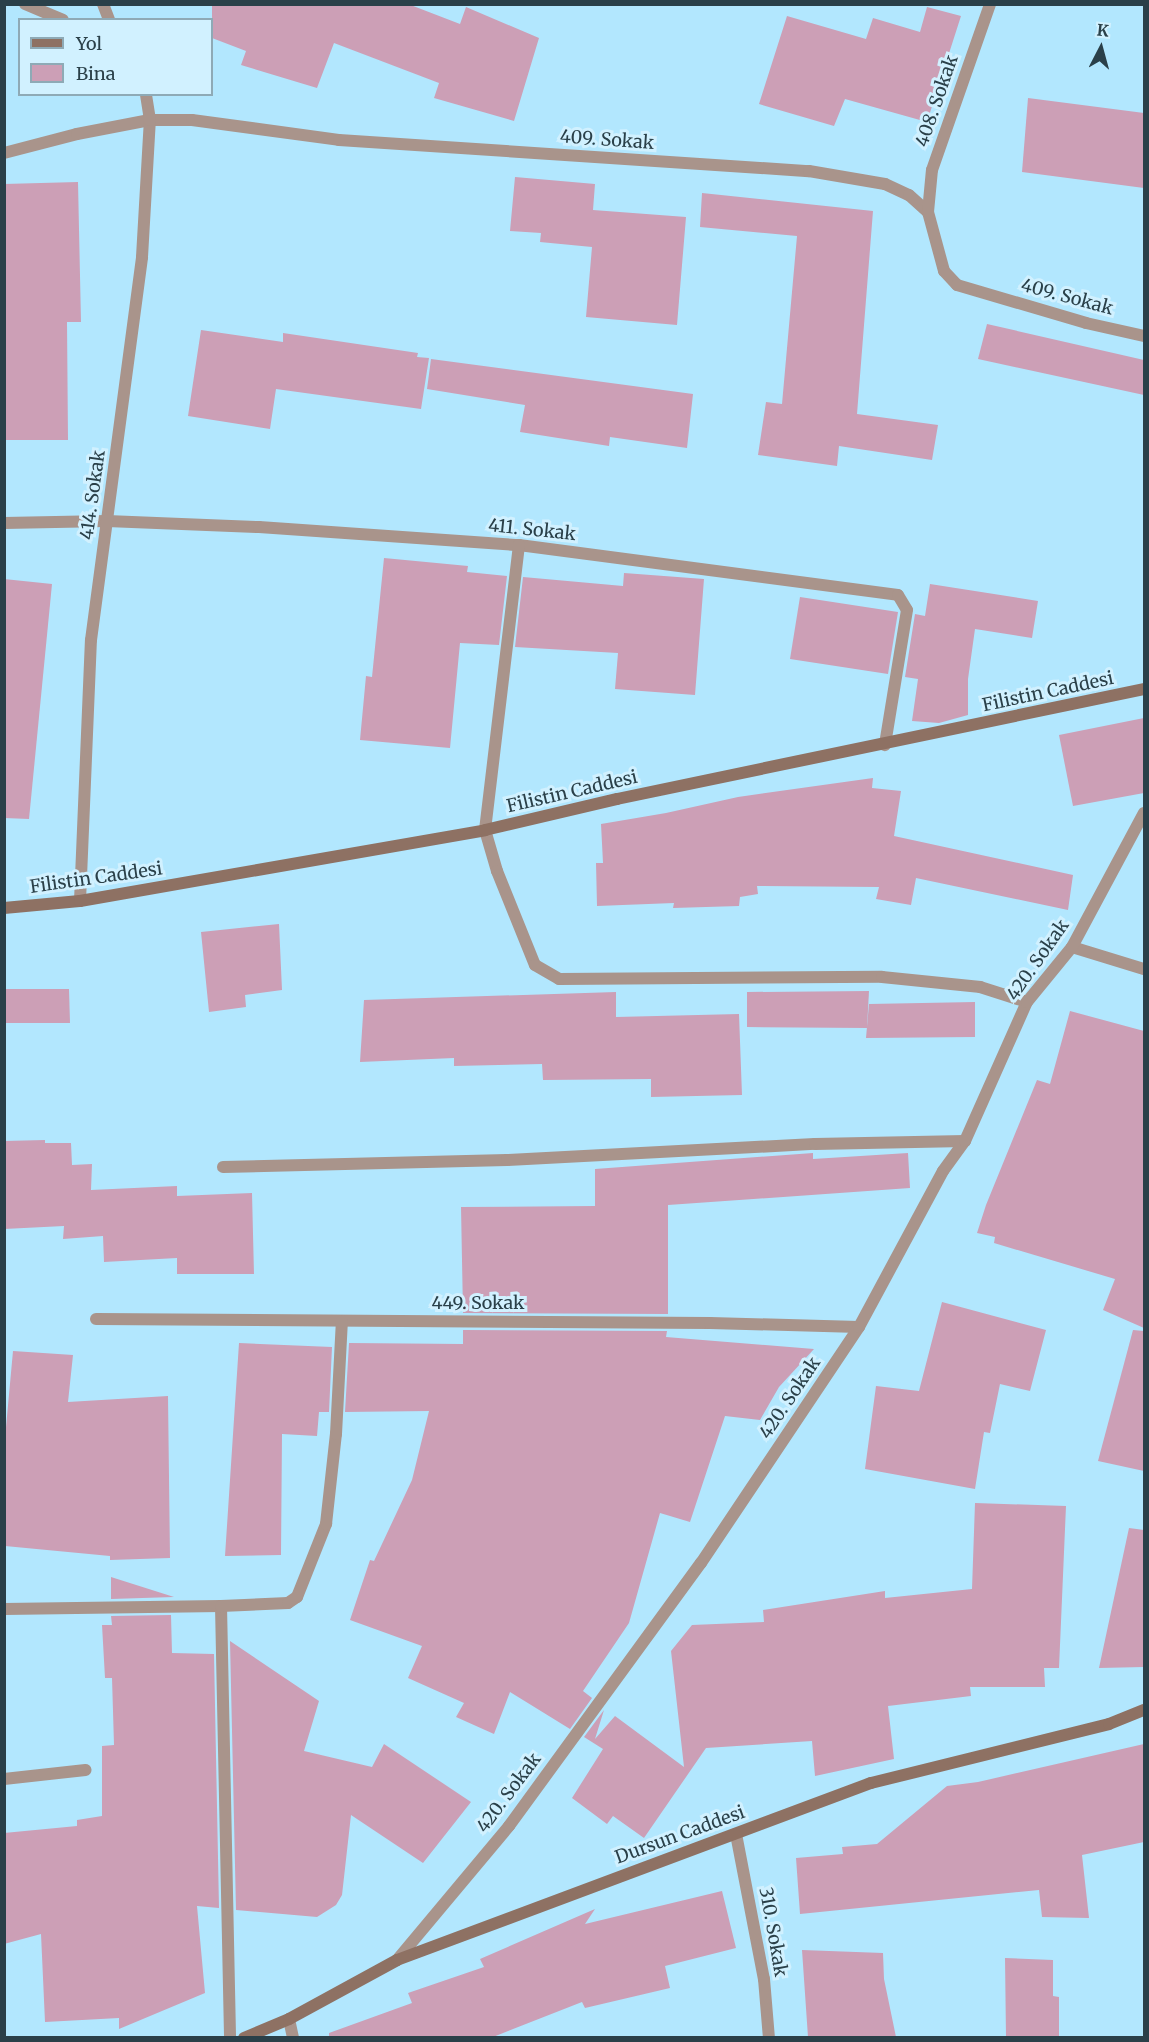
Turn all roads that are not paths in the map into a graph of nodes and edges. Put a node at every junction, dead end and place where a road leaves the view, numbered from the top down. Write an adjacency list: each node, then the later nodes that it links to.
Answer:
1 (25, 4): 3 (street)
2 (990, 4): 7 (street, 408. Sokak)
3 (58, 18)
4 (146, 96): 5 (street, 414. Sokak)
5 (150, 120): 6 (street, 409. Sokak); 7 (street, 409. Sokak); 9 (street, 414. Sokak)
6 (4, 153)
7 (928, 212): 8 (street, 409. Sokak)
8 (1144, 336)
9 (107, 521): 10 (street, 411. Sokak); 11 (street, 411. Sokak); 16 (street, 414. Sokak)
10 (4, 523)
11 (519, 545): 13 (street, 411. Sokak); 15 (street)
12 (1144, 689): 13 (street, Filistin Caddesi)
13 (885, 745): 15 (street, Filistin Caddesi)
14 (1144, 813): 18 (street, 420. Sokak)
15 (485, 830): 16 (street, Filistin Caddesi); 20 (street)
16 (80, 901): 17 (street, Filistin Caddesi)
17 (4, 908)
18 (1072, 947): 19 (street); 20 (street, 420. Sokak)
19 (1144, 969)
20 (1027, 1002): 21 (street, 420. Sokak)
21 (964, 1141): 22 (street); 25 (street, 420. Sokak)
22 (223, 1167)
23 (96, 1319): 24 (street, 449. Sokak)
24 (342, 1321): 25 (street, 449. Sokak); 26 (street)
25 (859, 1327): 32 (street, 420. Sokak)
26 (221, 1606): 27 (street); 34 (street)
27 (4, 1609)
28 (1144, 1710): 31 (street, Dursun Caddesi)
29 (86, 1770): 30 (street)
30 (4, 1779)
31 (736, 1834): 32 (street, Dursun Caddesi); 37 (street, 310. Sokak)
32 (397, 1960): 33 (street, Dursun Caddesi)
33 (289, 2019): 35 (street, Dursun Caddesi); 36 (street)
34 (230, 2037)
35 (244, 2037)
36 (292, 2037)
37 (768, 2037)

